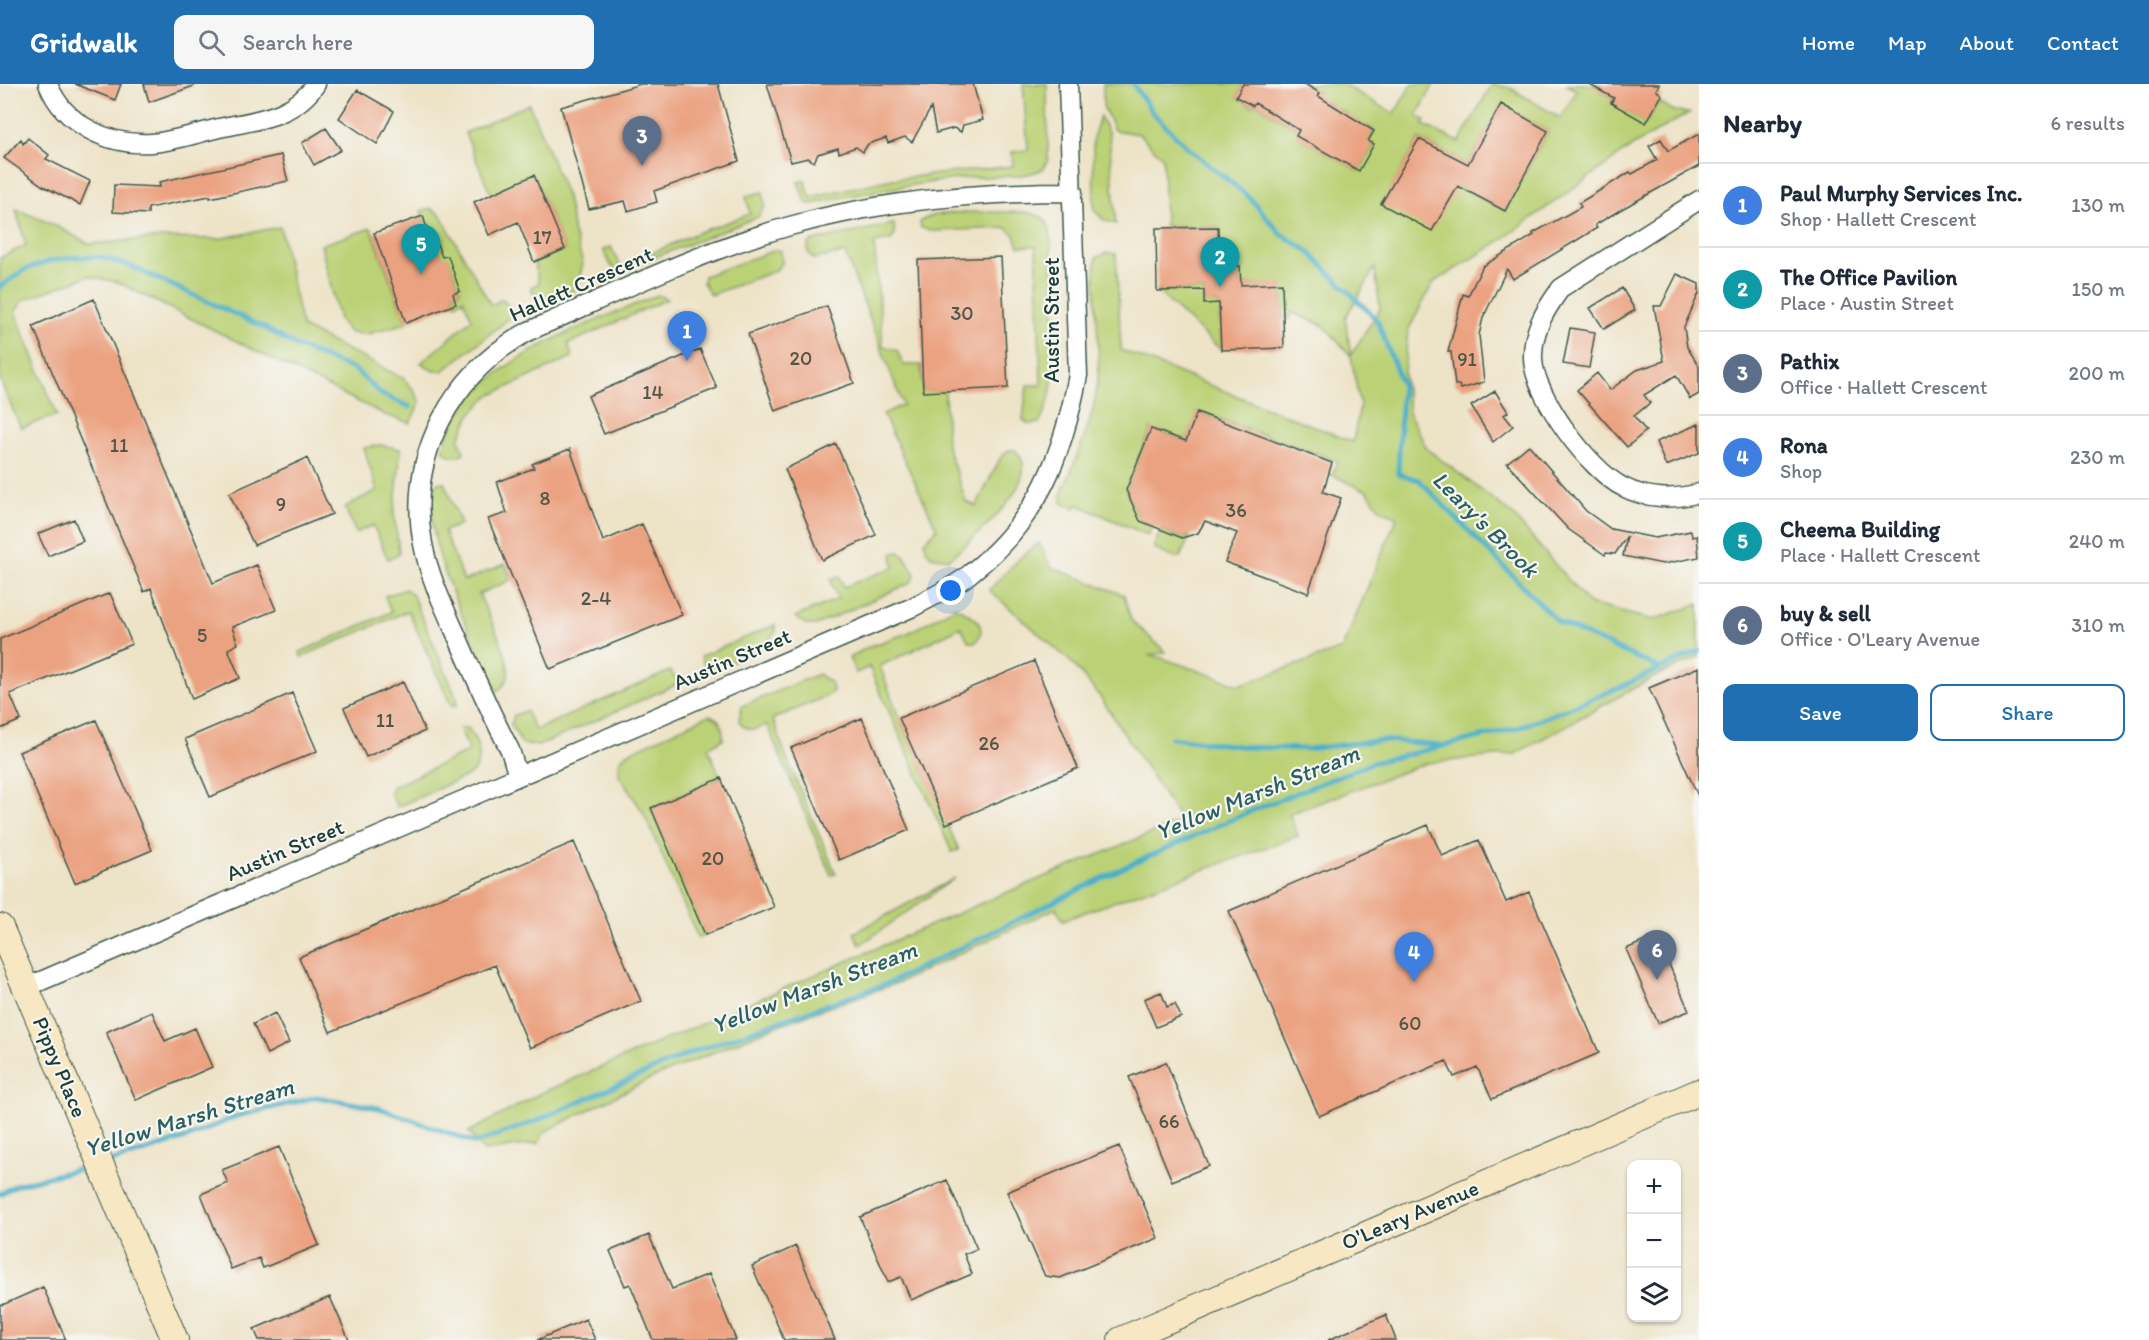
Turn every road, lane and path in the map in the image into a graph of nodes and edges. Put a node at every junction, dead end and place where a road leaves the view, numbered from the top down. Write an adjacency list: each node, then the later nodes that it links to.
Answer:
1 (48, 84): 2 (street)
2 (316, 84)
3 (1068, 84): 4 (street, Austin Street)
4 (1073, 192): 7 (street, Austin Street); 7 (street, Hallett Crescent)
5 (1699, 200): 6 (street)
6 (1699, 493)
7 (518, 776): 9 (street, Austin Street)
8 (0, 927): 9 (street, Pippy Place)
9 (27, 987): 11 (street, Pippy Place)
10 (1699, 1092): 12 (street, O'Leary Avenue)
11 (175, 1340)
12 (1121, 1340)

